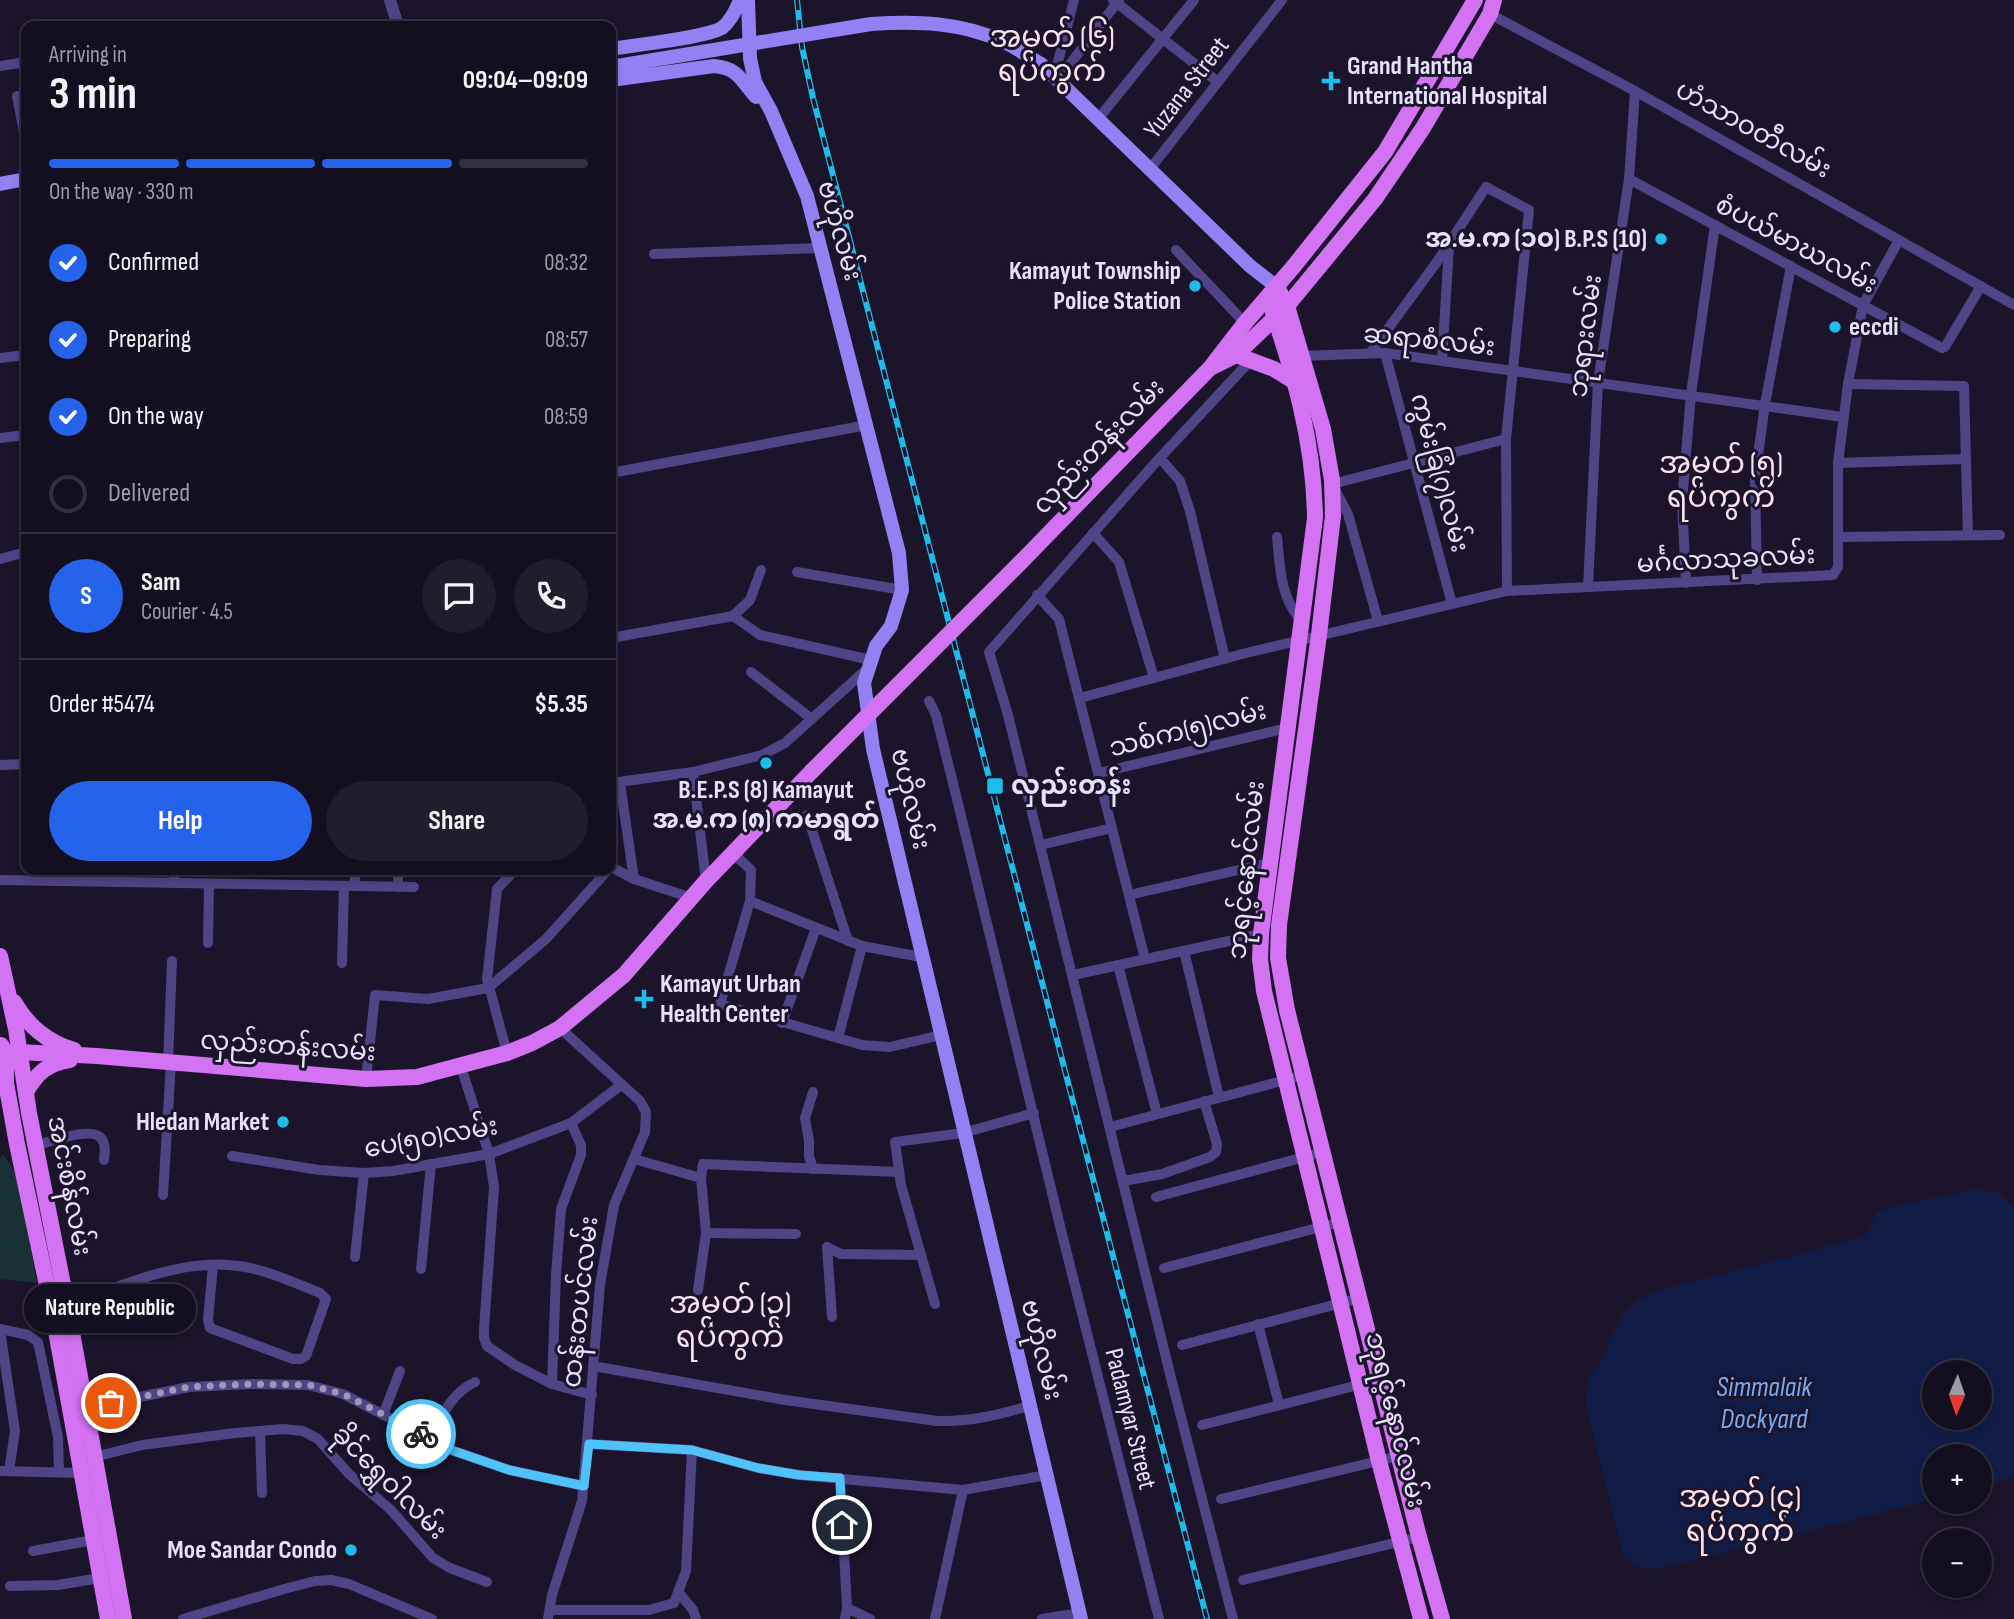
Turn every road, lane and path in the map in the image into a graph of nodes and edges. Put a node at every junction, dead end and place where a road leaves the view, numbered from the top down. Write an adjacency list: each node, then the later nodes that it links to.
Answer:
1 (390, 0): 10 (street)
2 (740, 0): 12 (main road)
3 (748, 0): 22 (main road, ဗဟိုလမ်း)
4 (1074, 0): 17 (street)
5 (1194, 0): 11 (street)
6 (1116, 1): 11 (street); 16 (street)
7 (1279, 1): 19 (street, Yuzana Street)
8 (1472, 1): 9 (main road, ဟံသာဝတီလမ်း); 37 (main road)
9 (1492, 7): 20 (street, ဟံသာဝတီလမ်း); 40 (main road, လှည်းတန်းလမ်း)
10 (396, 21)
11 (1164, 39): 19 (street); 24 (street)
12 (616, 48)
13 (21, 63): 14 (street)
14 (0, 66)
15 (616, 66): 17 (main road, bridge)
16 (1067, 68)
17 (1054, 76): 24 (main road)
18 (616, 78): 22 (main road)
19 (1218, 82): 25 (street, Yuzana Street)
20 (1635, 91): 26 (street, ဘုရားလမ်း); 30 (street, ဟံသာဝတီလမ်း)
21 (17, 96): 23 (street)
22 (771, 111): 32 (main road, ဗဟိုလမ်း)
23 (21, 116)
24 (1098, 119): 25 (main road)
25 (1150, 169): 37 (main road)
26 (1629, 179): 29 (street, စံပယ်မာဃလမ်း); 52 (street, ဘုရားလမ်း)
27 (21, 180): 28 (main road)
28 (0, 184)
29 (1715, 225): 35 (street, စံပယ်မာဃလမ်း); 54 (street)
30 (1899, 240): 36 (street, ဟံသာဝတီလမ်း); 38 (street, မင်္ဂလာသုခလမ်း)
31 (1449, 243): 42 (street); 48 (street); 50 (street)
32 (820, 248): 34 (street); 57 (main road, ဗဟိုလမ်း)
33 (1176, 250): 41 (street)
34 (654, 254)
35 (1791, 266): 38 (street, စံပယ်မာဃလမ်း); 55 (street)
36 (1981, 286): 38 (street, စံပယ်မာဃလမ်း); 39 (street, ဟံသာဝတီလမ်း)
37 (1272, 292): 40 (main road, ဘုရင့်နောင်လမ်း); 41 (main road, လှည်းတန်းလမ်း)
38 (1863, 305): 53 (street, မင်္ဂလာသုခလမ်း)
39 (2014, 305)
40 (1281, 311): 45 (main road, ဘုရင့်နောင်လမ်း); 47 (main road, လှည်းတန်းလမ်း); 51 (main road, ဘုရင့်နောင်လမ်း)
41 (1245, 323): 49 (main road, လှည်းတန်းလမ်း)
42 (1371, 352): 43 (street, ဆရာစံလမ်း); 45 (street, ဆရာစံလမ်း)
43 (1385, 353): 48 (street, ဆရာစံလမ်း); 63 (street, ကွမ်းခြံ(၇)လမ်း)
44 (21, 356): 46 (street)
45 (1301, 356): 66 (main road, ဘုရင့်နောင်လမ်း)
46 (0, 358)
47 (1244, 358): 49 (main road, လှည်းတန်းလမ်း); 51 (main road); 61 (street)
48 (1442, 361): 50 (street, ဆရာစံလမ်း)
49 (1211, 367): 109 (main road, လှည်းတန်းလမ်း, bridge)
50 (1511, 370): 52 (street, ဆရာစံလမ်း); 60 (street)
51 (1295, 382): 84 (main road, ဘုရင့်နောင်လမ်း)
52 (1598, 382): 54 (street, ဆရာစံလမ်း); 78 (street, ဘုရားလမ်း)
53 (1847, 384): 56 (street, မင်္ဂလာသုခလမ်း); 62 (street)
54 (1691, 394): 55 (street, ဆရာစံလမ်း); 77 (street)
55 (1765, 404): 56 (street, ဆရာစံလမ်း); 76 (street)
56 (1843, 417): 64 (street, မင်္ဂလာသုခလမ်း)
57 (867, 425): 65 (street); 79 (main road, ဗဟိုလမ်း)
58 (21, 436): 59 (street)
59 (0, 438)
60 (1506, 439): 63 (street); 80 (street)
61 (1160, 458): 67 (street); 89 (street)
62 (1965, 459): 64 (street); 68 (street)
63 (1414, 462): 66 (street); 82 (street, ကွမ်းခြံ(၇)လမ်း)
64 (1838, 463): 71 (street, မင်္ဂလာသုခလမ်း)
65 (616, 473)
66 (1332, 484): 85 (street); 86 (main road, ဘုရင့်နောင်လမ်း)
67 (1093, 533): 81 (street); 92 (street)
68 (1968, 535): 69 (street); 71 (street)
69 (2000, 535)
70 (1277, 537): 84 (street)
71 (1839, 537): 76 (street, မင်္ဂလာသုခလမ်း)
72 (21, 553): 73 (street)
73 (0, 559)
74 (761, 569): 83 (street)
75 (797, 572): 79 (street)
76 (1757, 579): 77 (street, မင်္ဂလာသုခလမ်း)
77 (1686, 583): 78 (street, မင်္ဂလာသုခလမ်း)
78 (1588, 587): 80 (street, မင်္ဂလာသုခလမ်း)
79 (902, 590): 90 (main road, ဗဟိုလမ်း)
80 (1507, 591): 82 (street, မင်္ဂလာသုခလမ်း)
81 (1037, 595): 93 (street); 108 (street)
82 (1452, 604): 85 (street, မင်္ဂလာသုခလမ်း)
83 (733, 616): 87 (street); 90 (street)
84 (1301, 621): 88 (main road, ဘုရင့်နောင်လမ်း)
85 (1378, 621): 86 (street, မင်္ဂလာသုခလမ်း)
86 (1319, 635): 88 (street, မင်္ဂလာသုခလမ်း); 96 (main road, ဘုရင့်နောင်လမ်း)
87 (616, 637)
88 (1299, 641): 89 (street, မင်္ဂလာသုခလမ်း); 97 (main road, ဘုရင့်နောင်လမ်း)
89 (1224, 659): 92 (street, မင်္ဂလာသုခလမ်း)
90 (869, 665): 95 (street); 136 (main road, ဗဟိုလမ်း)
91 (751, 673): 95 (street)
92 (1154, 678): 93 (street, မင်္ဂလာသုခလမ်း)
93 (1080, 698): 101 (street)
94 (929, 701): 162 (street, Padamyar Street)
95 (812, 719): 100 (street)
96 (1307, 720): 97 (main road); 105 (main road, ဘုရင့်နောင်လမ်း)
97 (1288, 723): 101 (street, သစ်က(၅)လမ်း); 104 (main road, ဘုရင့်နောင်လမ်း)
98 (21, 764): 99 (street)
99 (0, 765)
100 (693, 772): 102 (street); 120 (street)
101 (1099, 773): 107 (street)
102 (616, 783)
103 (616, 788): 119 (street)
104 (1279, 793): 105 (main road); 110 (main road, ဘုရင့်နောင်လမ်း)
105 (1297, 795): 112 (main road, ဘုရင့်နောင်လမ်း)
106 (807, 815): 131 (street)
107 (1112, 828): 108 (street); 126 (street)
108 (1041, 845): 141 (street)
109 (733, 853): 120 (main road, လှည်းတန်းလမ်း); 128 (street)
110 (1269, 867): 112 (main road); 126 (street); 130 (main road, ဘုရင့်နောင်လမ်း)
111 (616, 871): 119 (street)
112 (1286, 873): 153 (main road, ဘုရင့်နောင်လမ်း)
113 (174, 875): 121 (street)
114 (354, 875): 123 (street)
115 (398, 875): 124 (street)
116 (510, 875): 143 (street)
117 (604, 875): 143 (street)
118 (0, 880): 121 (street)
119 (634, 880): 127 (street)
120 (706, 881): 127 (main road, လှည်းတန်းလမ်း)
121 (174, 883): 122 (street)
122 (209, 884): 123 (street); 132 (street)
123 (349, 886): 124 (street); 139 (street)
124 (398, 887): 125 (street)
125 (414, 887)
126 (1129, 895): 137 (street)
127 (692, 898): 145 (main road, လှည်းတန်းလမ်း)
128 (750, 901): 129 (street); 144 (street)
129 (816, 928): 131 (street); 144 (street)
130 (1261, 934): 134 (street); 155 (main road, ဘုရင့်နောင်လမ်း)
131 (848, 941): 133 (street)
132 (208, 943)
133 (862, 946): 136 (street); 147 (street)
134 (1184, 951): 137 (street); 160 (street)
135 (0, 956): 142 (main road)
136 (921, 957): 146 (main road, ဗဟိုလမ်း)
137 (1145, 959): 140 (street)
138 (172, 961): 151 (street)
139 (342, 963)
140 (1118, 965): 141 (street); 163 (street)
141 (1073, 975): 165 (street)
142 (6, 985): 148 (main road); 150 (main road)
143 (488, 988): 149 (street); 154 (street)
144 (782, 1023): 147 (street)
145 (559, 1028): 149 (main road, လှည်းတန်းလမ်း); 156 (street, ထန်းတပင်လမ်း)
146 (941, 1035): 147 (street); 166 (main road, ဗဟိုလမ်း)
147 (838, 1038)
148 (5, 1051): 150 (main road, လှည်းတန်းလမ်း); 157 (main road, အင်းစိန်လမ်း); 159 (main road); 167 (main road, အင်းစိန်လမ်း)
149 (507, 1053): 152 (main road, လှည်းတန်းလမ်း)
150 (97, 1056): 151 (main road, လှည်းတန်းလမ်း); 157 (main road)
151 (169, 1063): 154 (main road, လှည်းတန်းလမ်း); 182 (street)
152 (461, 1066): 154 (main road, လှည်းတန်းလမ်း); 171 (street)
153 (1304, 1075): 155 (street); 170 (main road, ဘုရင့်နောင်လမ်း)
154 (366, 1079)
155 (1286, 1079): 160 (street); 173 (main road, ဘုရင့်နောင်လမ်း)
156 (621, 1085): 164 (street, ပေ(၅၀)လမ်း); 174 (street, ထန်းတပင်လမ်း)
157 (26, 1092): 169 (main road, အင်းစိန်လမ်း)
158 (813, 1092): 177 (street)
159 (0, 1097)
160 (1219, 1097): 161 (street)
161 (1204, 1101): 163 (street); 181 (street)
162 (1034, 1113): 166 (street); 252 (street, Padamyar Street)
163 (1157, 1114): 165 (street)
164 (571, 1123): 171 (street, ပေ(၅၀)လမ်း); 205 (street)
165 (1110, 1127): 181 (street)
166 (964, 1133): 178 (street); 209 (main road, ဗဟိုလမ်း)
167 (17, 1144): 168 (main road); 222 (main road, အင်းစိန်လမ်း)
168 (0, 1145)
169 (35, 1146): 175 (street); 197 (main road, အင်းစိန်လမ်း)
170 (1323, 1152): 173 (street); 184 (main road, ဘုရင့်နောင်လမ်း)
171 (489, 1154): 176 (street, ပေ(၅၀)လမ်း); 205 (street)
172 (232, 1156): 179 (street, ပေ(၅၀)လမ်း)
173 (1306, 1156): 183 (street); 185 (main road, ဘုရင့်နောင်လမ်း)
174 (634, 1159): 180 (street); 202 (street, ထန်းတပင်လမ်း)
175 (104, 1160)
176 (431, 1164): 179 (street, ပေ(၅၀)လမ်း); 192 (street)
177 (813, 1169): 178 (street); 180 (street)
178 (899, 1172): 188 (street)
179 (364, 1173): 189 (street)
180 (701, 1178): 186 (street)
181 (1123, 1181): 253 (street)
182 (163, 1195)
183 (1156, 1197)
184 (1340, 1222): 185 (street); 194 (main road, ဘုရင့်နောင်လမ်း)
185 (1322, 1227): 191 (street); 195 (main road, ဘုရင့်နောင်လမ်း)
186 (706, 1233): 187 (street); 193 (street)
187 (796, 1234)
188 (921, 1255): 196 (street); 198 (street)
189 (355, 1257)
190 (213, 1265): 190 (street); 197 (street)
191 (1164, 1268)
192 (421, 1269)
193 (698, 1290)
194 (1360, 1298): 195 (street); 217 (main road, ဘုရင့်နောင်လမ်း)
195 (1342, 1302): 199 (street); 206 (main road, ဘုရင့်နောင်လမ်း)
196 (935, 1304)
197 (67, 1305): 210 (main road, အင်းစိန်လမ်း)
198 (832, 1317)
199 (1258, 1324): 201 (street); 208 (street)
200 (0, 1329): 220 (street); 221 (street)
201 (1182, 1345)
202 (593, 1366): 207 (street, ထန်းတပင်လမ်း); 209 (street)
203 (400, 1371): 211 (street)
204 (475, 1382): 214 (street)
205 (552, 1384): 207 (street)
206 (1362, 1384): 208 (street); 219 (main road, ဘုရင့်နောင်လမ်း)
207 (592, 1395): 215 (street, ထန်းတပင်လမ်း)
208 (1279, 1404): 212 (street)
209 (1029, 1406): 223 (main road, ဗဟိုလမ်း)
210 (85, 1408): 211 (street); 218 (main road, အင်းစိန်လမ်း)
211 (383, 1415): 214 (street)
212 (1202, 1425)
213 (260, 1431): 218 (street, ခိုင်ရွှေဝါလမ်း); 227 (street); 235 (street, ခိုင်ရွှေဝါလမ်း)
214 (431, 1439): 225 (street)
215 (589, 1444): 216 (street); 225 (street, ထန်းတပင်လမ်း)
216 (692, 1450): 224 (street); 239 (street)
217 (1399, 1456): 219 (street); 229 (main road, ဘုရင့်နောင်လမ်း)
218 (94, 1457): 244 (main road, အင်းစိန်လမ်း)
219 (1379, 1461): 228 (street); 231 (main road, ဘုရင့်နောင်လမ်း)
220 (4, 1471): 221 (street)
221 (59, 1472): 222 (street)
222 (80, 1473): 230 (main road, အင်းစိန်လမ်း)
223 (1047, 1475): 226 (street); 242 (main road, ဗဟိုလမ်း)
224 (840, 1478): 226 (street); 240 (street)
225 (584, 1486): 241 (street, ထန်းတပင်လမ်း)
226 (963, 1490): 250 (street)
227 (262, 1493)
228 (1221, 1499)
229 (1419, 1537): 231 (street); 236 (main road, ဘုရင့်နောင်လမ်း)
230 (93, 1540): 232 (street); 233 (main road, အင်းစိန်လမ်း)
231 (1400, 1542): 234 (street); 238 (main road, ဘုရင့်နောင်လမ်း)
232 (33, 1551)
233 (100, 1578): 237 (street); 243 (main road, အင်းစိန်လမ်း)
234 (1243, 1580)
235 (486, 1581)
236 (1431, 1582): 238 (street); 255 (main road, ဘုရင့်နောင်လမ်း)
237 (10, 1586)
238 (1412, 1587): 254 (main road, ဘုရင့်နောင်လမ်း)
239 (679, 1593): 241 (street); 247 (street)
240 (847, 1608): 248 (street); 249 (street)
241 (549, 1614)
242 (1081, 1616): 251 (street)
243 (107, 1619)
244 (124, 1619)
245 (183, 1619): 246 (street)
246 (432, 1619)
247 (696, 1619)
248 (845, 1619)
249 (870, 1619)
250 (935, 1619)
251 (1042, 1619)
252 (1159, 1619)
253 (1233, 1619)
254 (1421, 1619)
255 (1442, 1619)

